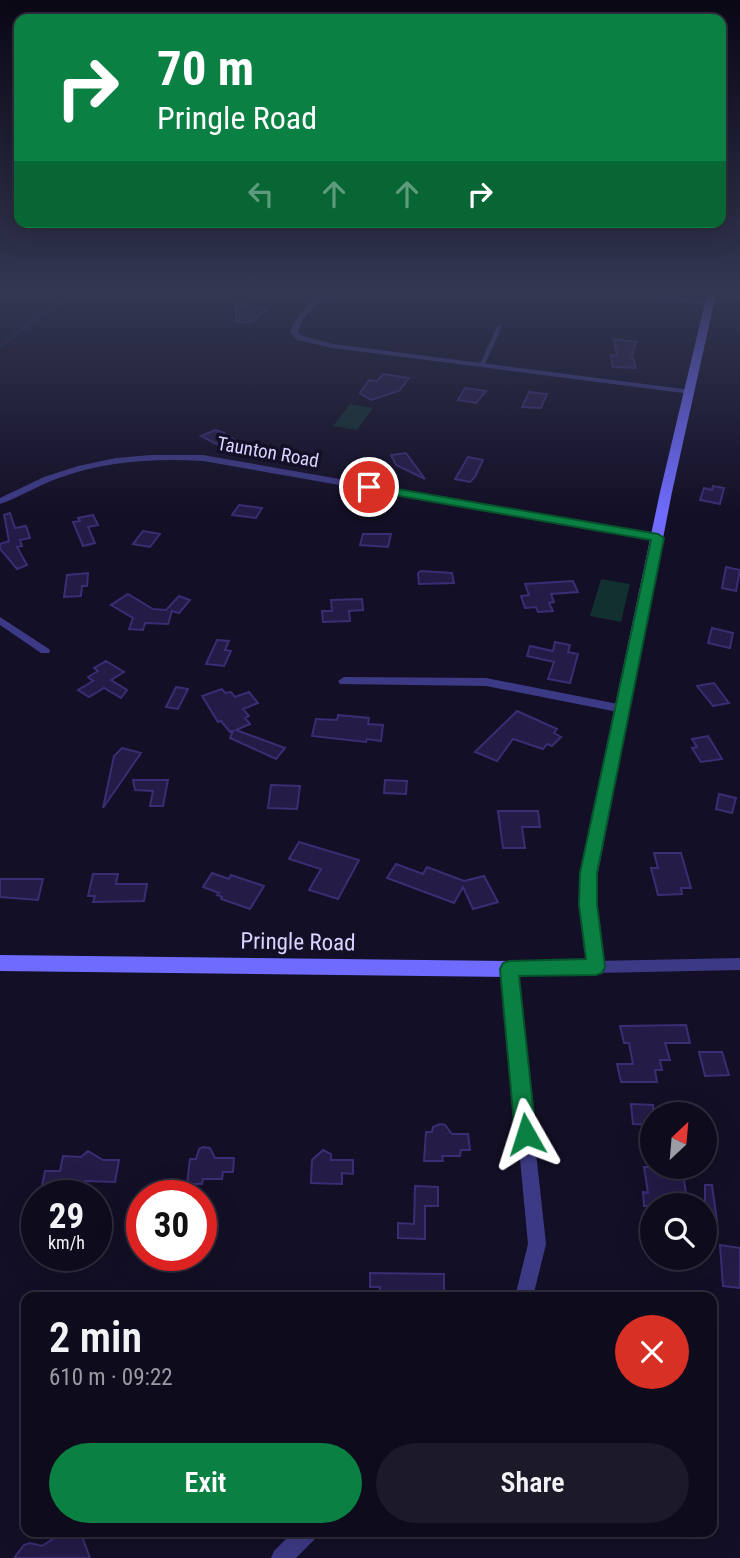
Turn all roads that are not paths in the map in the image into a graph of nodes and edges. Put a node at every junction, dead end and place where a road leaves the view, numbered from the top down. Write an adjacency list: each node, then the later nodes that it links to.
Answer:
1 (495, 367): 3 (street)
2 (696, 367): 3 (street)
3 (691, 392): 5 (street)
4 (0, 501): 5 (street, Taunton Road)
5 (658, 538): 9 (street)
6 (0, 620): 7 (street)
7 (45, 651)
8 (344, 681): 9 (street)
9 (623, 709): 12 (street)
10 (0, 963): 13 (street, Pringle Road)
11 (740, 964): 12 (street)
12 (596, 967): 13 (street, Pringle Road)
13 (509, 969): 14 (street)
14 (525, 1292)
15 (303, 1537): 16 (street)
16 (281, 1558)

